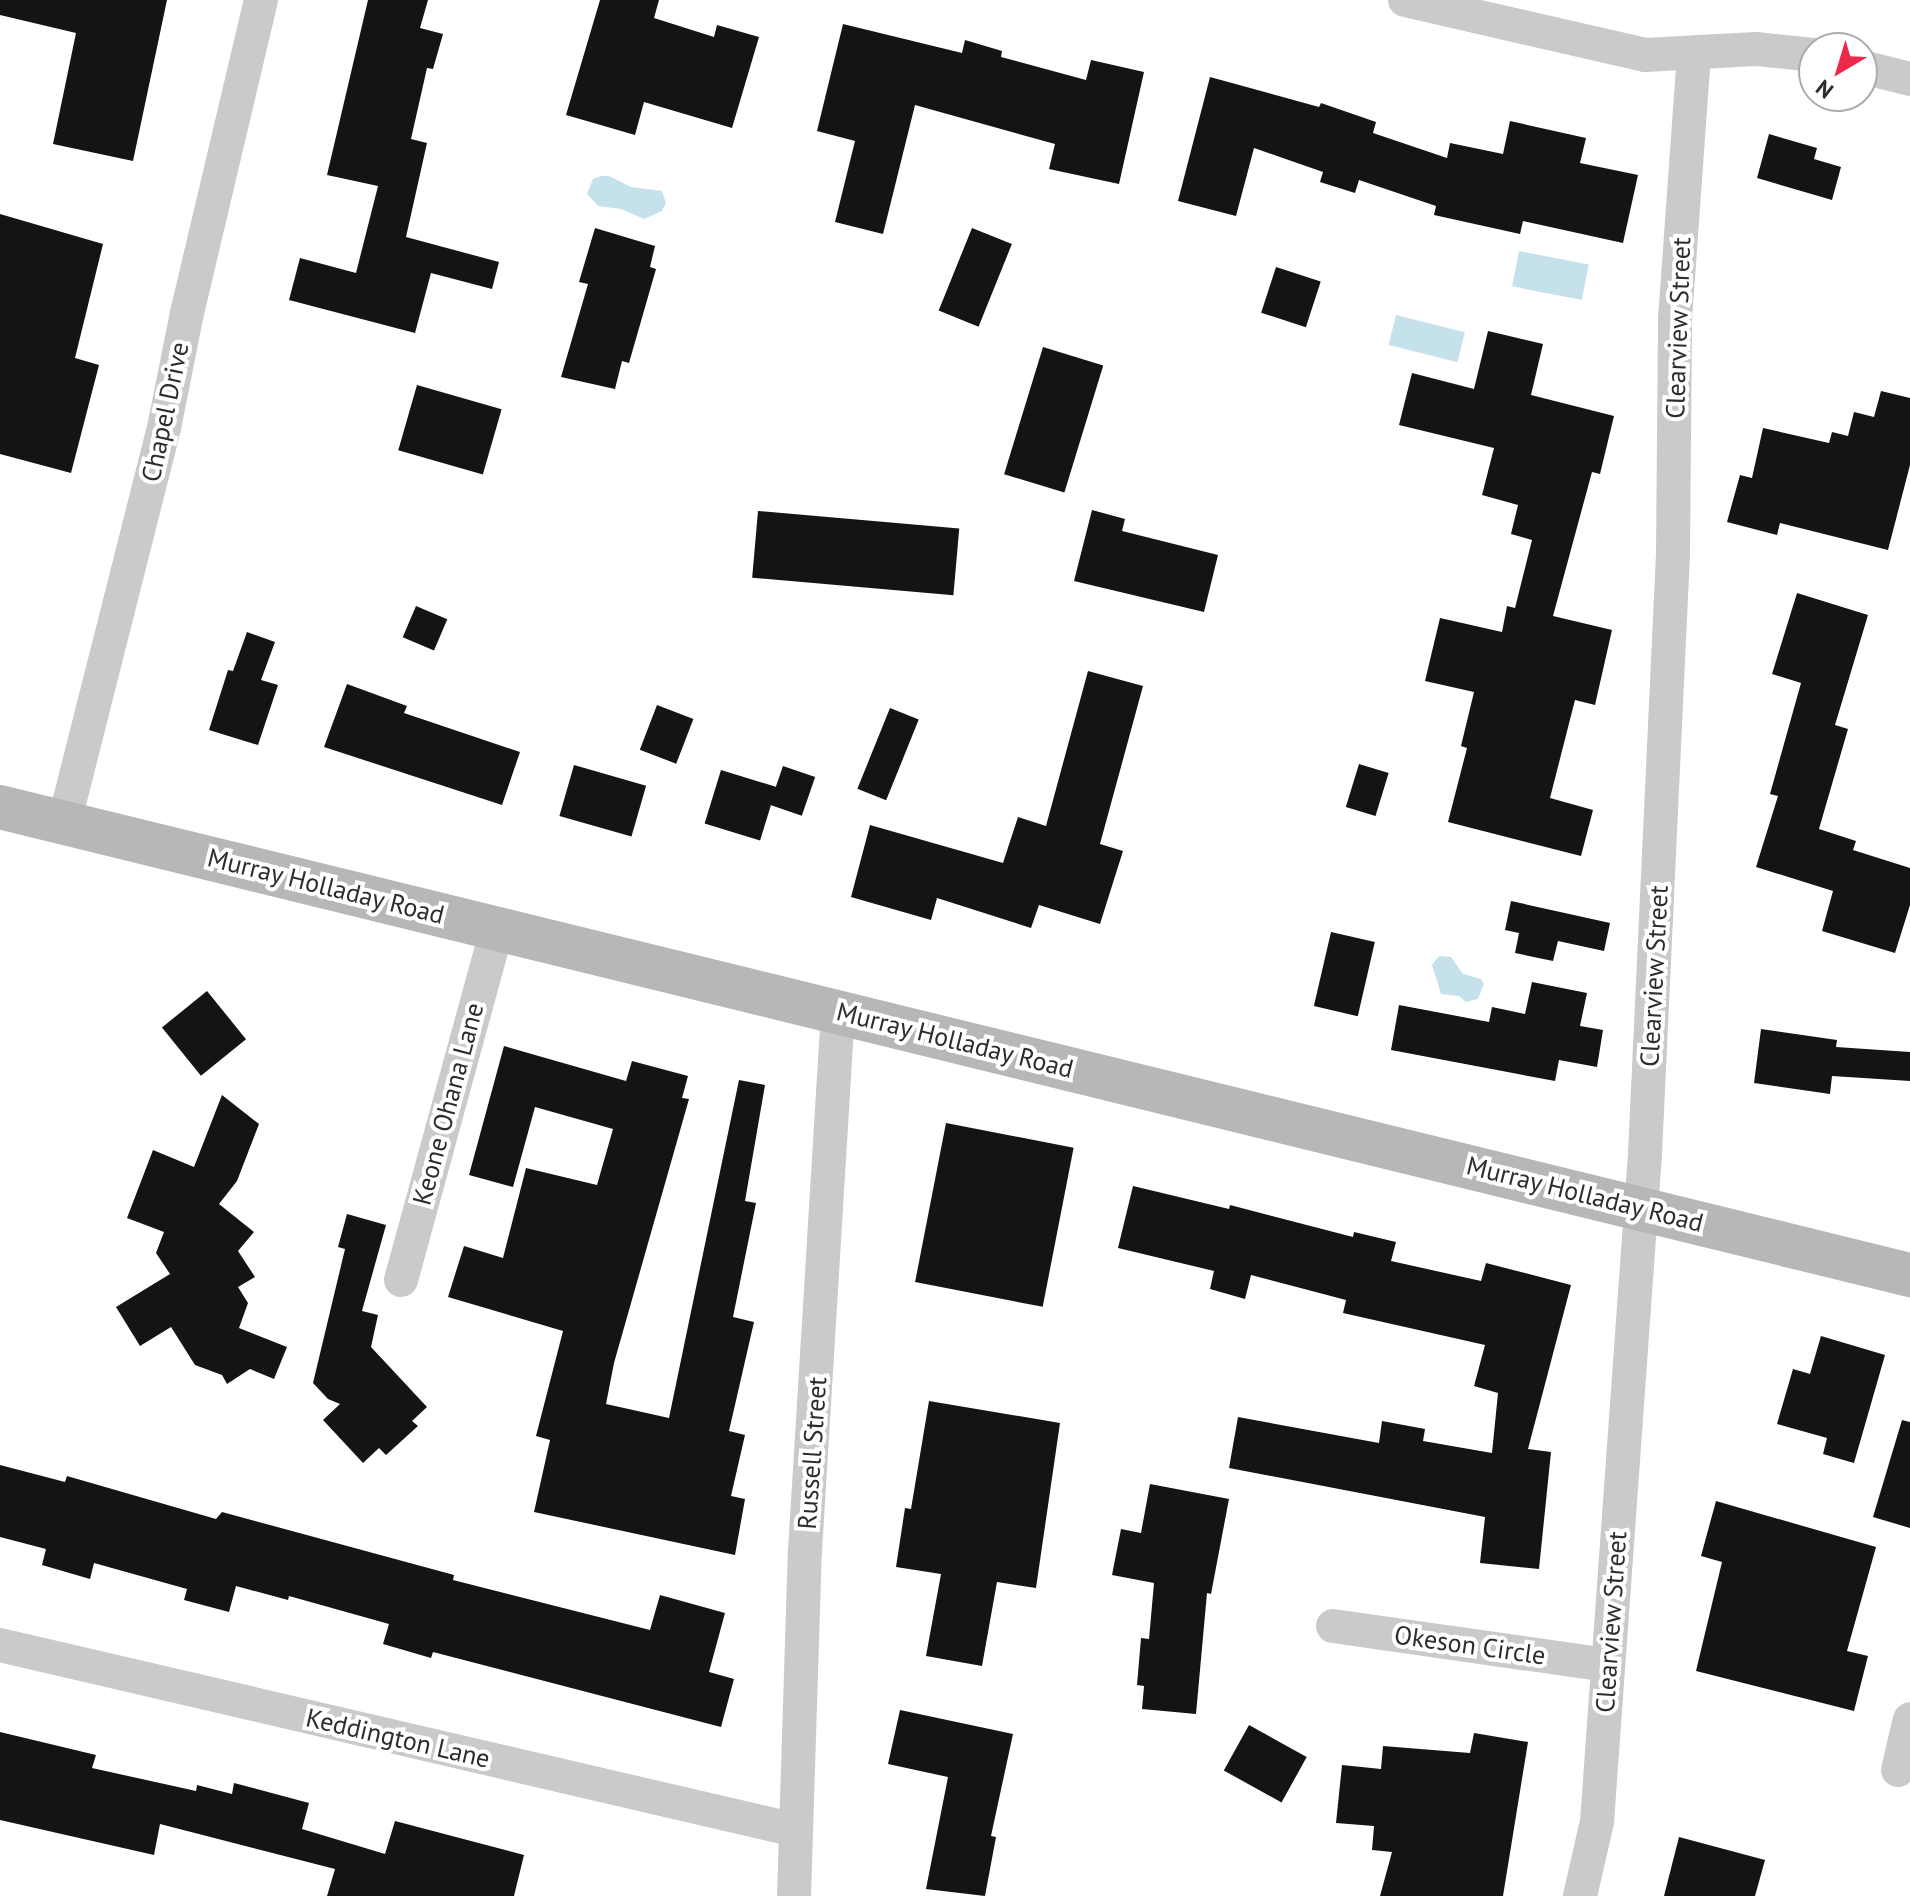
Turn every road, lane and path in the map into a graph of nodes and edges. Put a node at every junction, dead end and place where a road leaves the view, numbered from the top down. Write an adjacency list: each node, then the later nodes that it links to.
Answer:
1 (261, 0): 8 (street, Chapel Drive)
2 (1405, 0): 3 (street)
3 (1694, 53): 4 (street); 11 (street, Clearview Street)
4 (1798, 53)
5 (1878, 71): 6 (street)
6 (1910, 79)
7 (0, 807): 8 (street, Murray Holladay Road)
8 (64, 823): 9 (street, Murray Holladay Road)
9 (497, 928): 10 (street, Murray Holladay Road); 13 (street, Keone Ohana Lane)
10 (838, 1011): 11 (street, Murray Holladay Road); 19 (street, Russell Street)
11 (1640, 1208): 12 (street, Murray Holladay Road); 16 (street, Clearview Street)
12 (1910, 1275)
13 (401, 1280)
14 (1333, 1626): 16 (street, Okeson Circle)
15 (0, 1645): 19 (street, Keddington Lane)
16 (1607, 1665): 21 (street, Clearview Street)
17 (1910, 1719): 18 (street)
18 (1898, 1770)
19 (795, 1830): 20 (street, Russell Street)
20 (794, 1896)
21 (1580, 1896)

